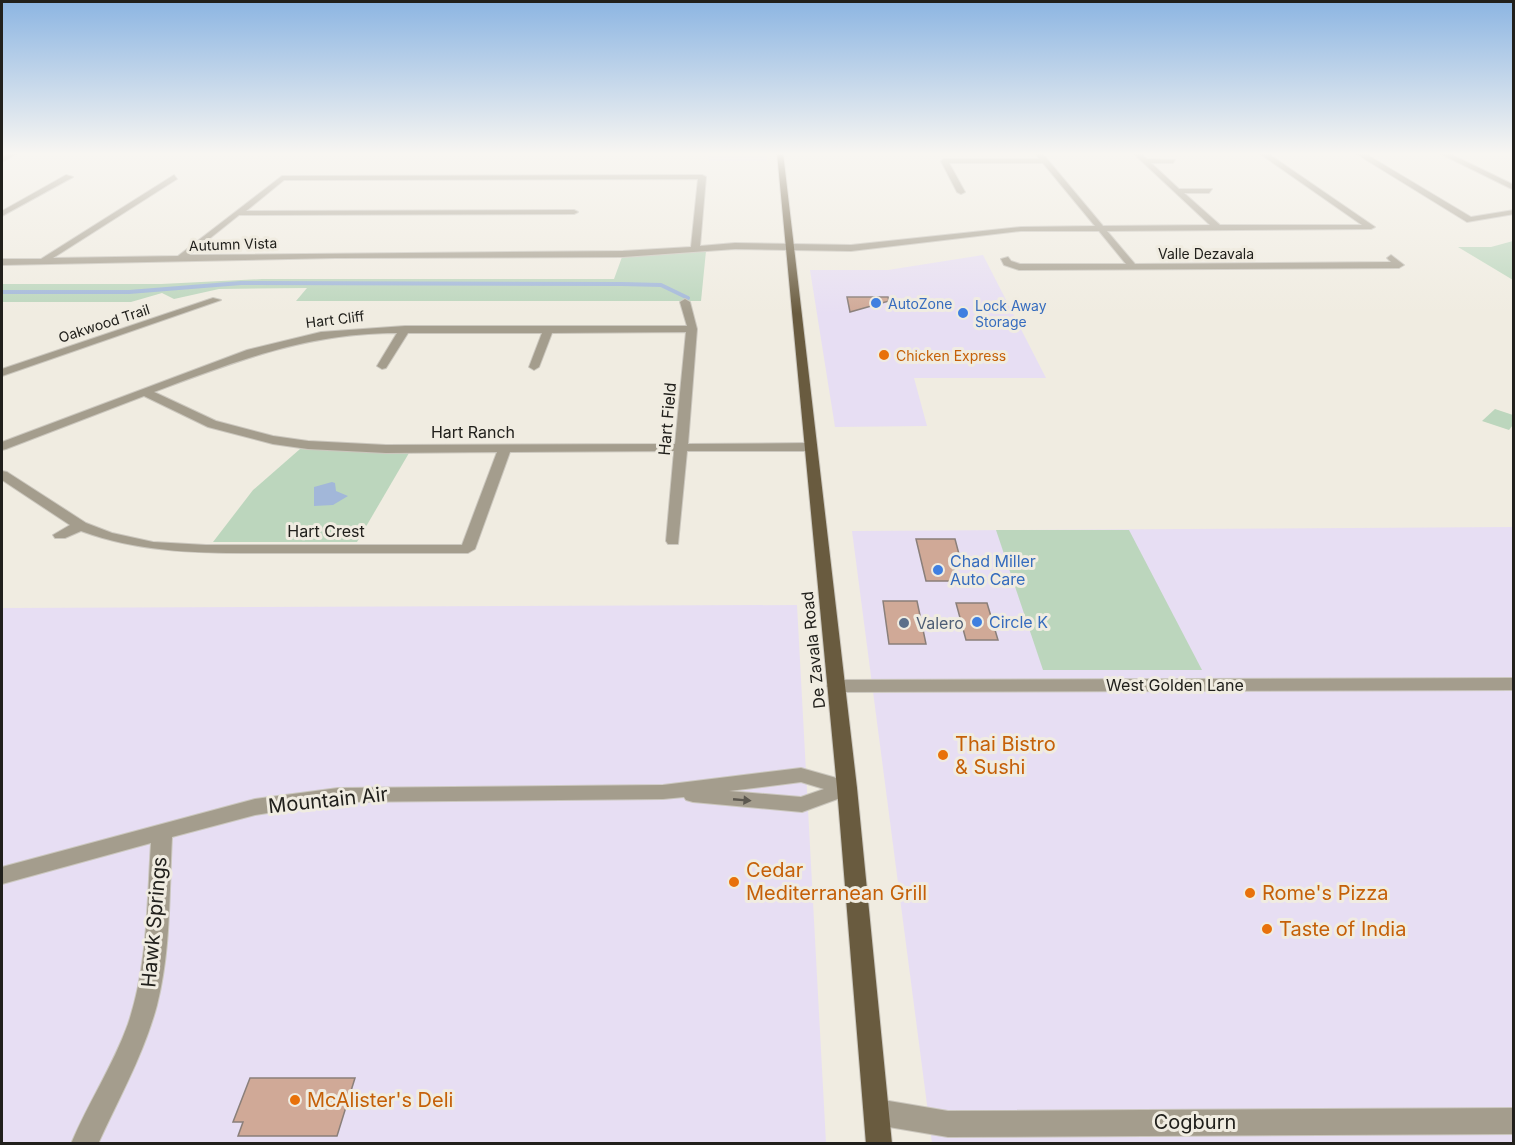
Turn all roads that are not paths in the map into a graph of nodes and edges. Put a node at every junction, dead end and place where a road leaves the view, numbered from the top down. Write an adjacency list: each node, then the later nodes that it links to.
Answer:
1 (16, 206): 13 (street)
2 (128, 206): 21 (street)
3 (245, 206): 12 (street)
4 (699, 206): 17 (street)
5 (785, 206): 16 (main road, De Zavala Road)
6 (1082, 206): 14 (street)
7 (1195, 206): 15 (street)
8 (1341, 206): 15 (street, Autumn Vista)
9 (1447, 206): 11 (street)
10 (574, 212): 12 (street)
11 (1514, 212)
12 (237, 213): 19 (street)
13 (2, 214)
14 (1100, 228): 15 (street, Autumn Vista); 16 (street, Autumn Vista); 23 (street)
15 (1218, 228)
16 (789, 246): 17 (street, Autumn Vista); 34 (main road, De Zavala Road)
17 (695, 248): 19 (street, Autumn Vista)
18 (1391, 258): 23 (street, Valle Dezavala)
19 (179, 259): 21 (street, Autumn Vista)
20 (1005, 259): 23 (street, Valle Dezavala)
21 (42, 261): 22 (street, Autumn Vista)
22 (2, 262)
23 (1133, 267)
24 (216, 300): 31 (street, Oakwood Trail)
25 (685, 302): 28 (street, Hart Field)
26 (405, 329): 27 (street, Hart Cliff); 29 (street); 32 (street, Hart Cliff)
27 (548, 329): 28 (street, Hart Cliff); 30 (street)
28 (692, 329): 36 (street, Hart Field)
29 (381, 366)
30 (534, 368)
31 (2, 373)
32 (144, 392): 33 (street, Hart Cliff); 35 (street, Hart Ranch)
33 (2, 446)
34 (812, 447): 36 (street, Hart Ranch); 42 (main road, De Zavala Road)
35 (505, 448): 36 (street, Hart Ranch); 38 (street, Hart Crest)
36 (681, 448): 40 (street, Hart Field)
37 (2, 475): 38 (street, Hart Crest)
38 (81, 526): 39 (street)
39 (60, 535)
40 (673, 541)
41 (1514, 684): 42 (street, West Golden Lane)
42 (836, 686): 43 (main road, De Zavala Road)
43 (847, 788): 44 (street, Mountain Air); 44 (street, Mountain Air, one-way to 43); 47 (main road, De Zavala Road)
44 (663, 792): 45 (street, Mountain Air)
45 (162, 832): 46 (street, Mountain Air); 49 (street, Hawk Springs)
46 (2, 875)
47 (877, 1112): 48 (street, Cogburn); 50 (main road, De Zavala Road)
48 (1514, 1121)
49 (84, 1143)
50 (879, 1143)

